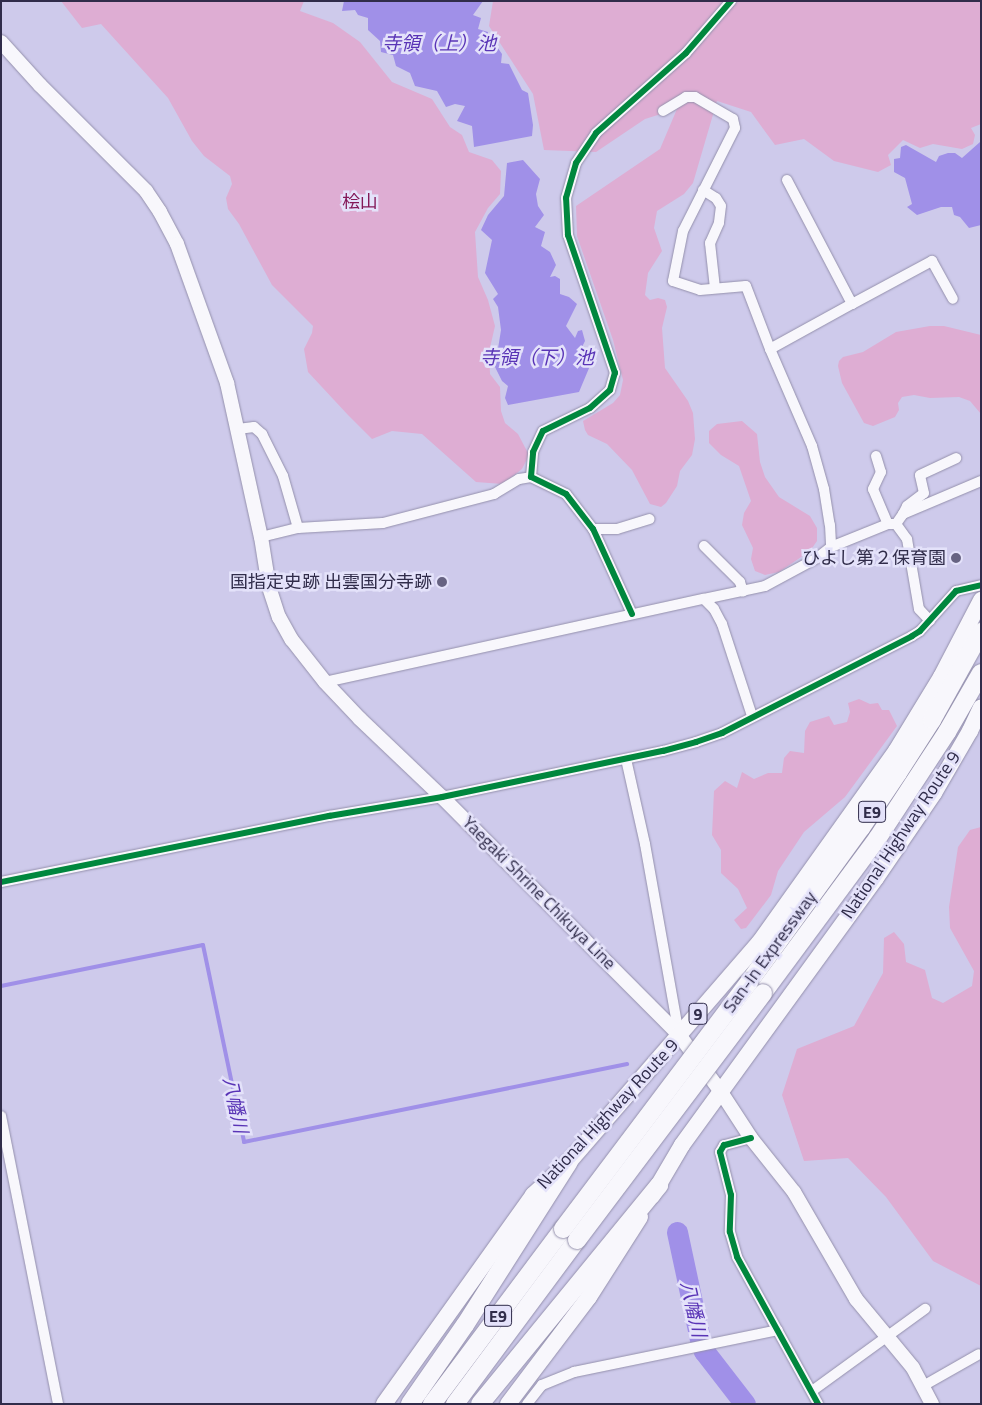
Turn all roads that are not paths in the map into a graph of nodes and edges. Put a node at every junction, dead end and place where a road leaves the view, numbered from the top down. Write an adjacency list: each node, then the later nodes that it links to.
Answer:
1 (732, 1): 13 (street)
2 (1, 42): 10 (main road, Yaegaki Shrine Chikuya Line)
3 (662, 111): 5 (street)
4 (788, 180): 8 (street)
5 (703, 190): 6 (street); 6 (street)
6 (715, 288): 9 (street)
7 (953, 299): 8 (street)
8 (852, 304): 9 (street)
9 (770, 349): 22 (street)
10 (238, 429): 18 (street); 20 (main road, Yaegaki Shrine Chikuya Line)
11 (876, 456): 17 (street)
12 (956, 458): 15 (street)
13 (531, 477): 18 (street); 19 (street)
14 (981, 481): 15 (street)
15 (903, 514): 17 (street)
16 (649, 519): 19 (street)
17 (892, 524): 22 (street); 28 (street)
18 (298, 528): 20 (street)
19 (593, 529): 27 (street)
20 (261, 537): 31 (main road, Yaegaki Shrine Chikuya Line)
21 (704, 546): 24 (street)
22 (831, 547): 24 (street)
23 (981, 585): 28 (street)
24 (743, 592): 25 (street)
25 (704, 599): 27 (street); 33 (street)
26 (981, 600): 37 (highway, National Highway Route 9 / 9)
27 (632, 614): 31 (street)
28 (930, 621): 33 (street)
29 (981, 632): 52 (highway, San-In Expressway / E9, bridge)
30 (981, 673): 53 (highway, San-In Expressway / E9, bridge)
31 (325, 682): 35 (main road, Yaegaki Shrine Chikuya Line)
32 (981, 707): 38 (highway, National Highway Route 9)
33 (752, 716): 34 (street)
34 (626, 759): 35 (street); 37 (street)
35 (442, 797): 36 (street); 37 (main road, Yaegaki Shrine Chikuya Line)
36 (1, 882)
37 (680, 1036): 38 (main road, Yaegaki Shrine Chikuya Line); 41 (highway, National Highway Route 9 / 9)
38 (721, 1092): 40 (main road, Yaegaki Shrine Chikuya Line); 42 (highway, National Highway Route 9)
39 (1, 1116): 49 (street)
40 (751, 1138): 44 (street); 45 (main road, Yaegaki Shrine Chikuya Line)
41 (569, 1162): 50 (highway, National Highway Route 9 / 9); 51 (highway)
42 (659, 1185): 54 (highway); 55 (highway, National Highway Route 9)
43 (925, 1309): 45 (street)
44 (778, 1330): 48 (street); 56 (street)
45 (889, 1337): 47 (main road, Yaegaki Shrine Chikuya Line); 48 (street)
46 (979, 1354): 47 (street)
47 (923, 1386): 58 (main road, Yaegaki Shrine Chikuya Line)
48 (812, 1391): 57 (street)
49 (58, 1404)
50 (384, 1404)
51 (410, 1404)
52 (432, 1404)
53 (455, 1404)
54 (480, 1404)
55 (508, 1404)
56 (527, 1404)
57 (818, 1404)
58 (932, 1404)

